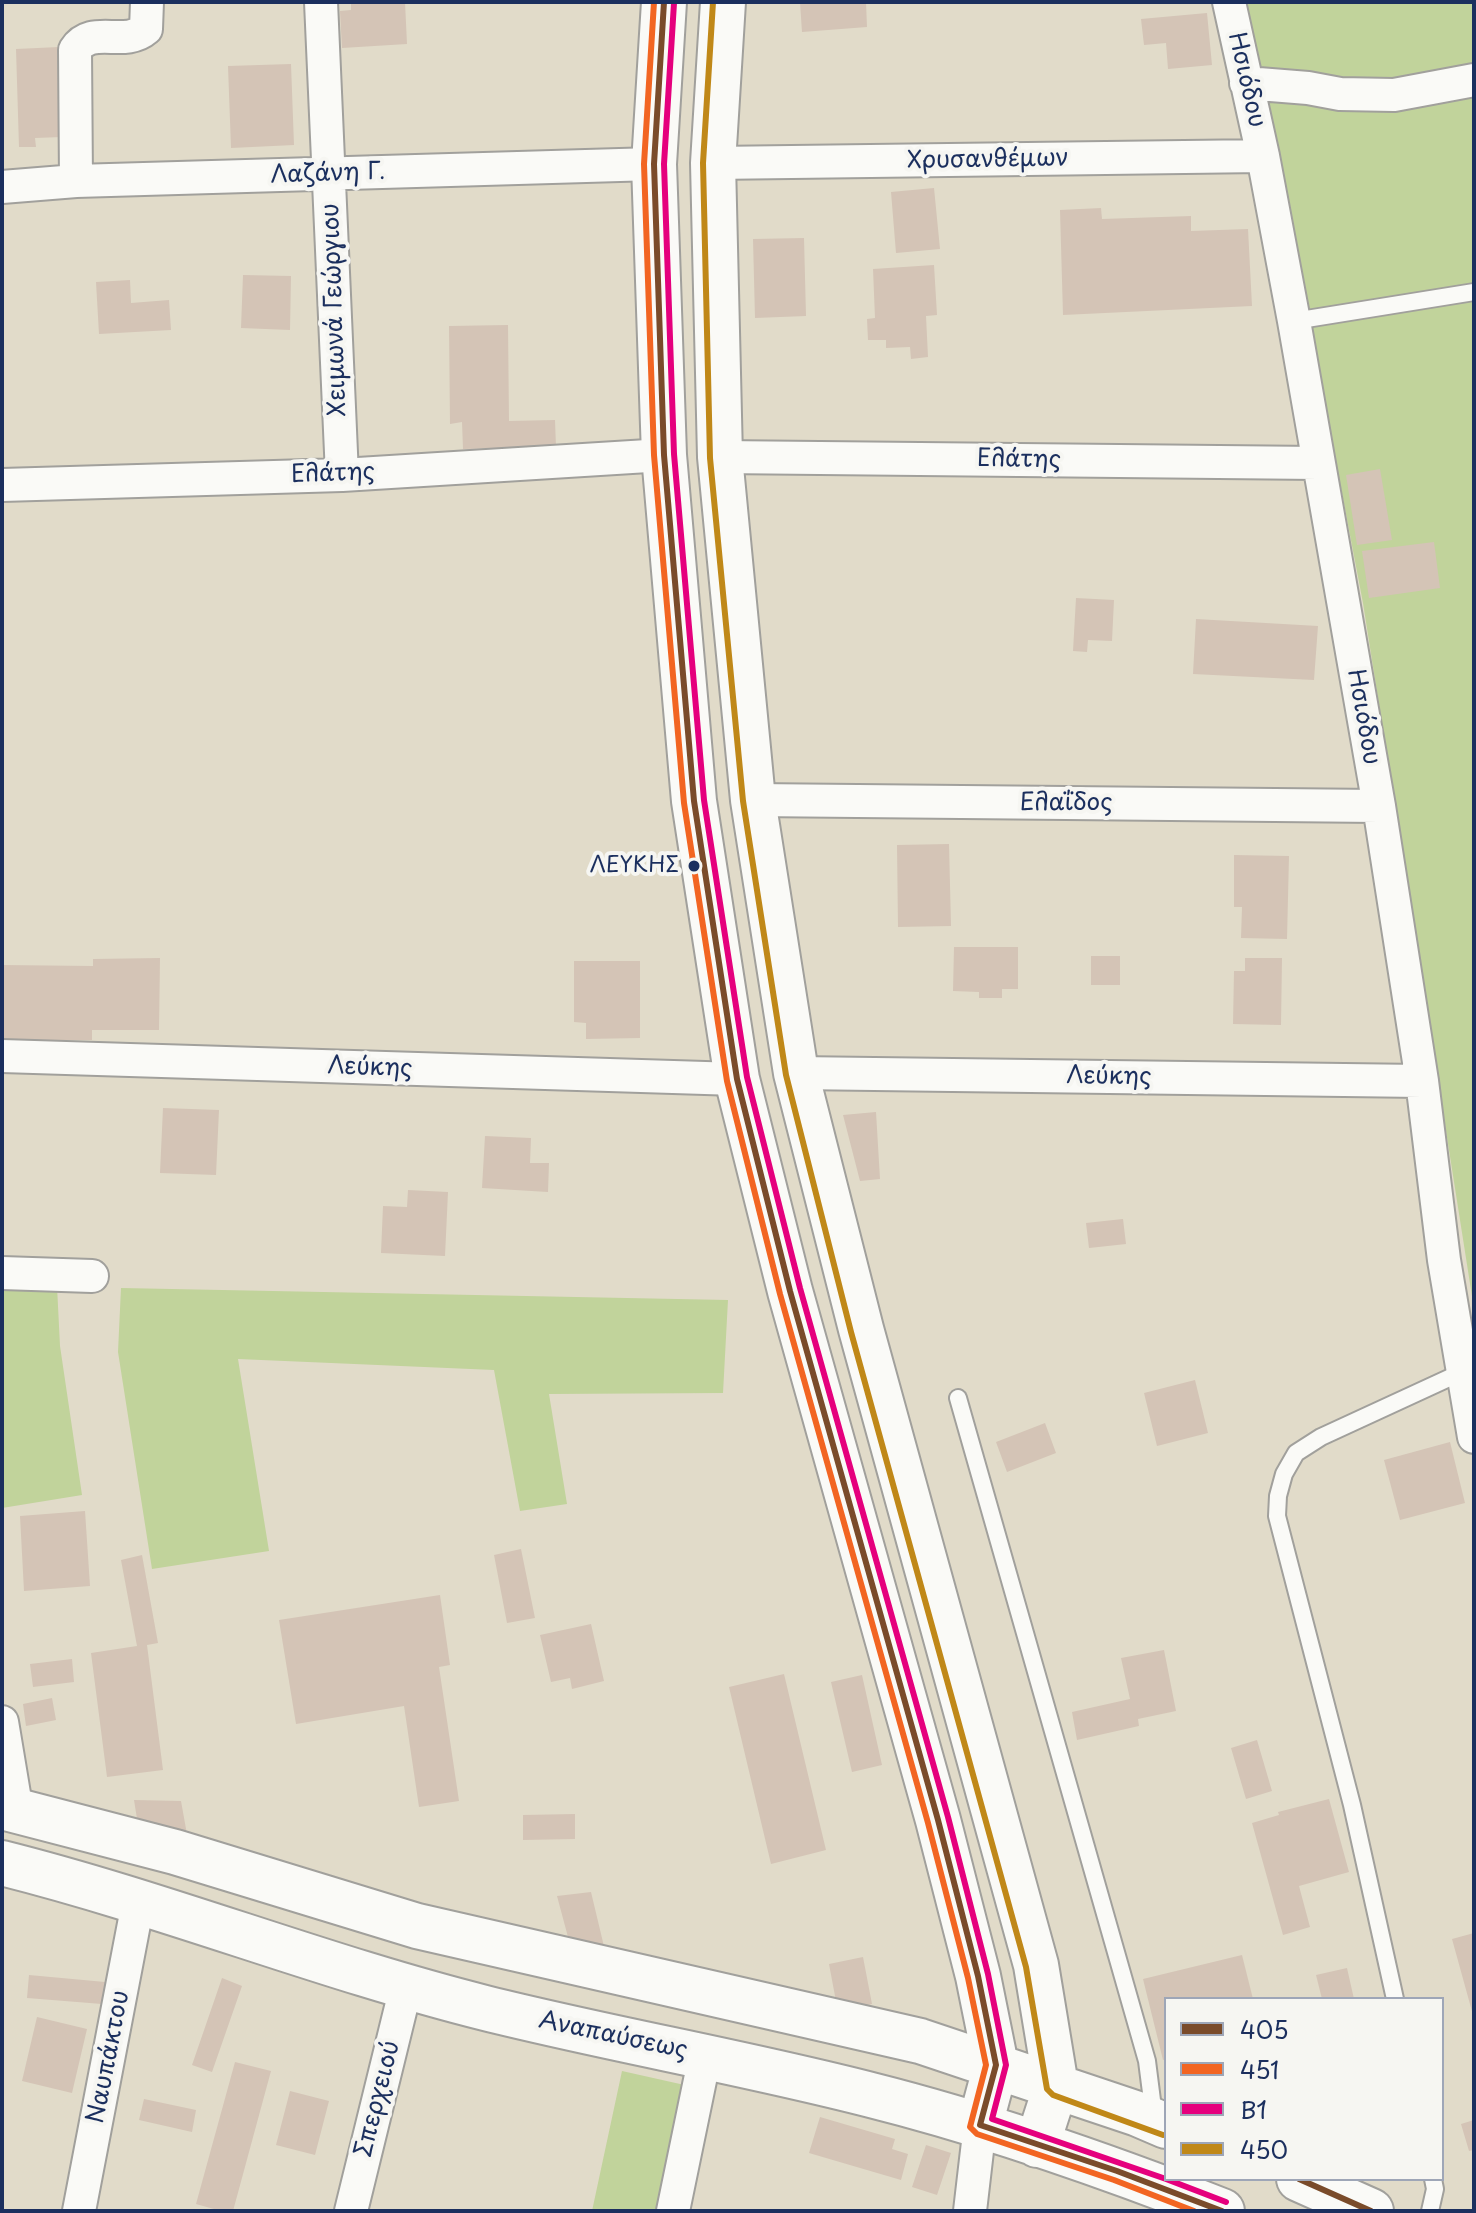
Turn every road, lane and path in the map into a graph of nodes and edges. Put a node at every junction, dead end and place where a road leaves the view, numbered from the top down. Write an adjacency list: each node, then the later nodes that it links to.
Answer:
1 (147, 2): 12 (street)
2 (321, 2): 11 (street, Χειμωνά Γεώργιου)
3 (664, 2): 10 (main road)
4 (723, 2): 9 (main road)
5 (1229, 2): 7 (street, Ησιόδου)
6 (1474, 80): 7 (street)
7 (1246, 83): 8 (street, Ησιόδου)
8 (1263, 156): 9 (street, Χρυσανθέμων); 15 (street, Ησιόδου)
9 (713, 163): 17 (main road)
10 (654, 164): 11 (street, Λαζάνη Γ.); 16 (main road)
11 (330, 174): 12 (street, Λαζάνη Γ.); 19 (street, Χειμωνά Γεώργιου)
12 (76, 181): 13 (street, Λαζάνη Γ.)
13 (2, 187)
14 (1474, 292): 15 (lane)
15 (1294, 321): 18 (street, Ησιόδου)
16 (664, 455): 19 (street, Ελάτης); 25 (main road)
17 (720, 457): 18 (street, Ελάτης); 21 (main road)
18 (1318, 463): 22 (street, Ησιόδου)
19 (342, 475): 20 (street, Ελάτης)
20 (2, 485)
21 (753, 800): 22 (street, Ελαΐδος); 24 (main road)
22 (1379, 806): 26 (street, Ησιόδου)
23 (2, 1056): 25 (street, Λεύκης)
24 (796, 1073): 26 (street, Λεύκης); 40 (main road)
25 (737, 1079): 39 (main road)
26 (1422, 1081): 29 (street, Ησιόδου)
27 (2, 1273): 28 (street)
28 (92, 1276)
29 (1462, 1372): 31 (street, Ησιόδου); 37 (lane)
30 (958, 1398): 41 (lane)
31 (1474, 1437)
32 (2, 1722): 33 (street)
33 (10, 1810): 39 (main road)
34 (2, 1863): 35 (main road, Αναπαύσεως)
35 (138, 1903): 36 (main road, Αναπαύσεως); 46 (street, Ναυπάκτου)
36 (406, 1987): 38 (main road, Αναπαύσεως); 47 (street, Σπερχειού)
37 (1395, 1997)
38 (705, 2056): 42 (main road, Αναπαύσεως); 48 (street)
39 (996, 2065): 40 (main road); 42 (main road)
40 (1056, 2086): 41 (main road); 43 (main road)
41 (1160, 2124)
42 (980, 2125): 43 (main road, Αναπαύσεως); 49 (street)
43 (1037, 2145): 50 (main road, Αναπαύσεως)
44 (1304, 2181): 51 (main road)
45 (1433, 2181): 52 (lane)
46 (79, 2211)
47 (351, 2211)
48 (673, 2211)
49 (970, 2211)
50 (1222, 2211)
51 (1371, 2211)
52 (1430, 2211)

